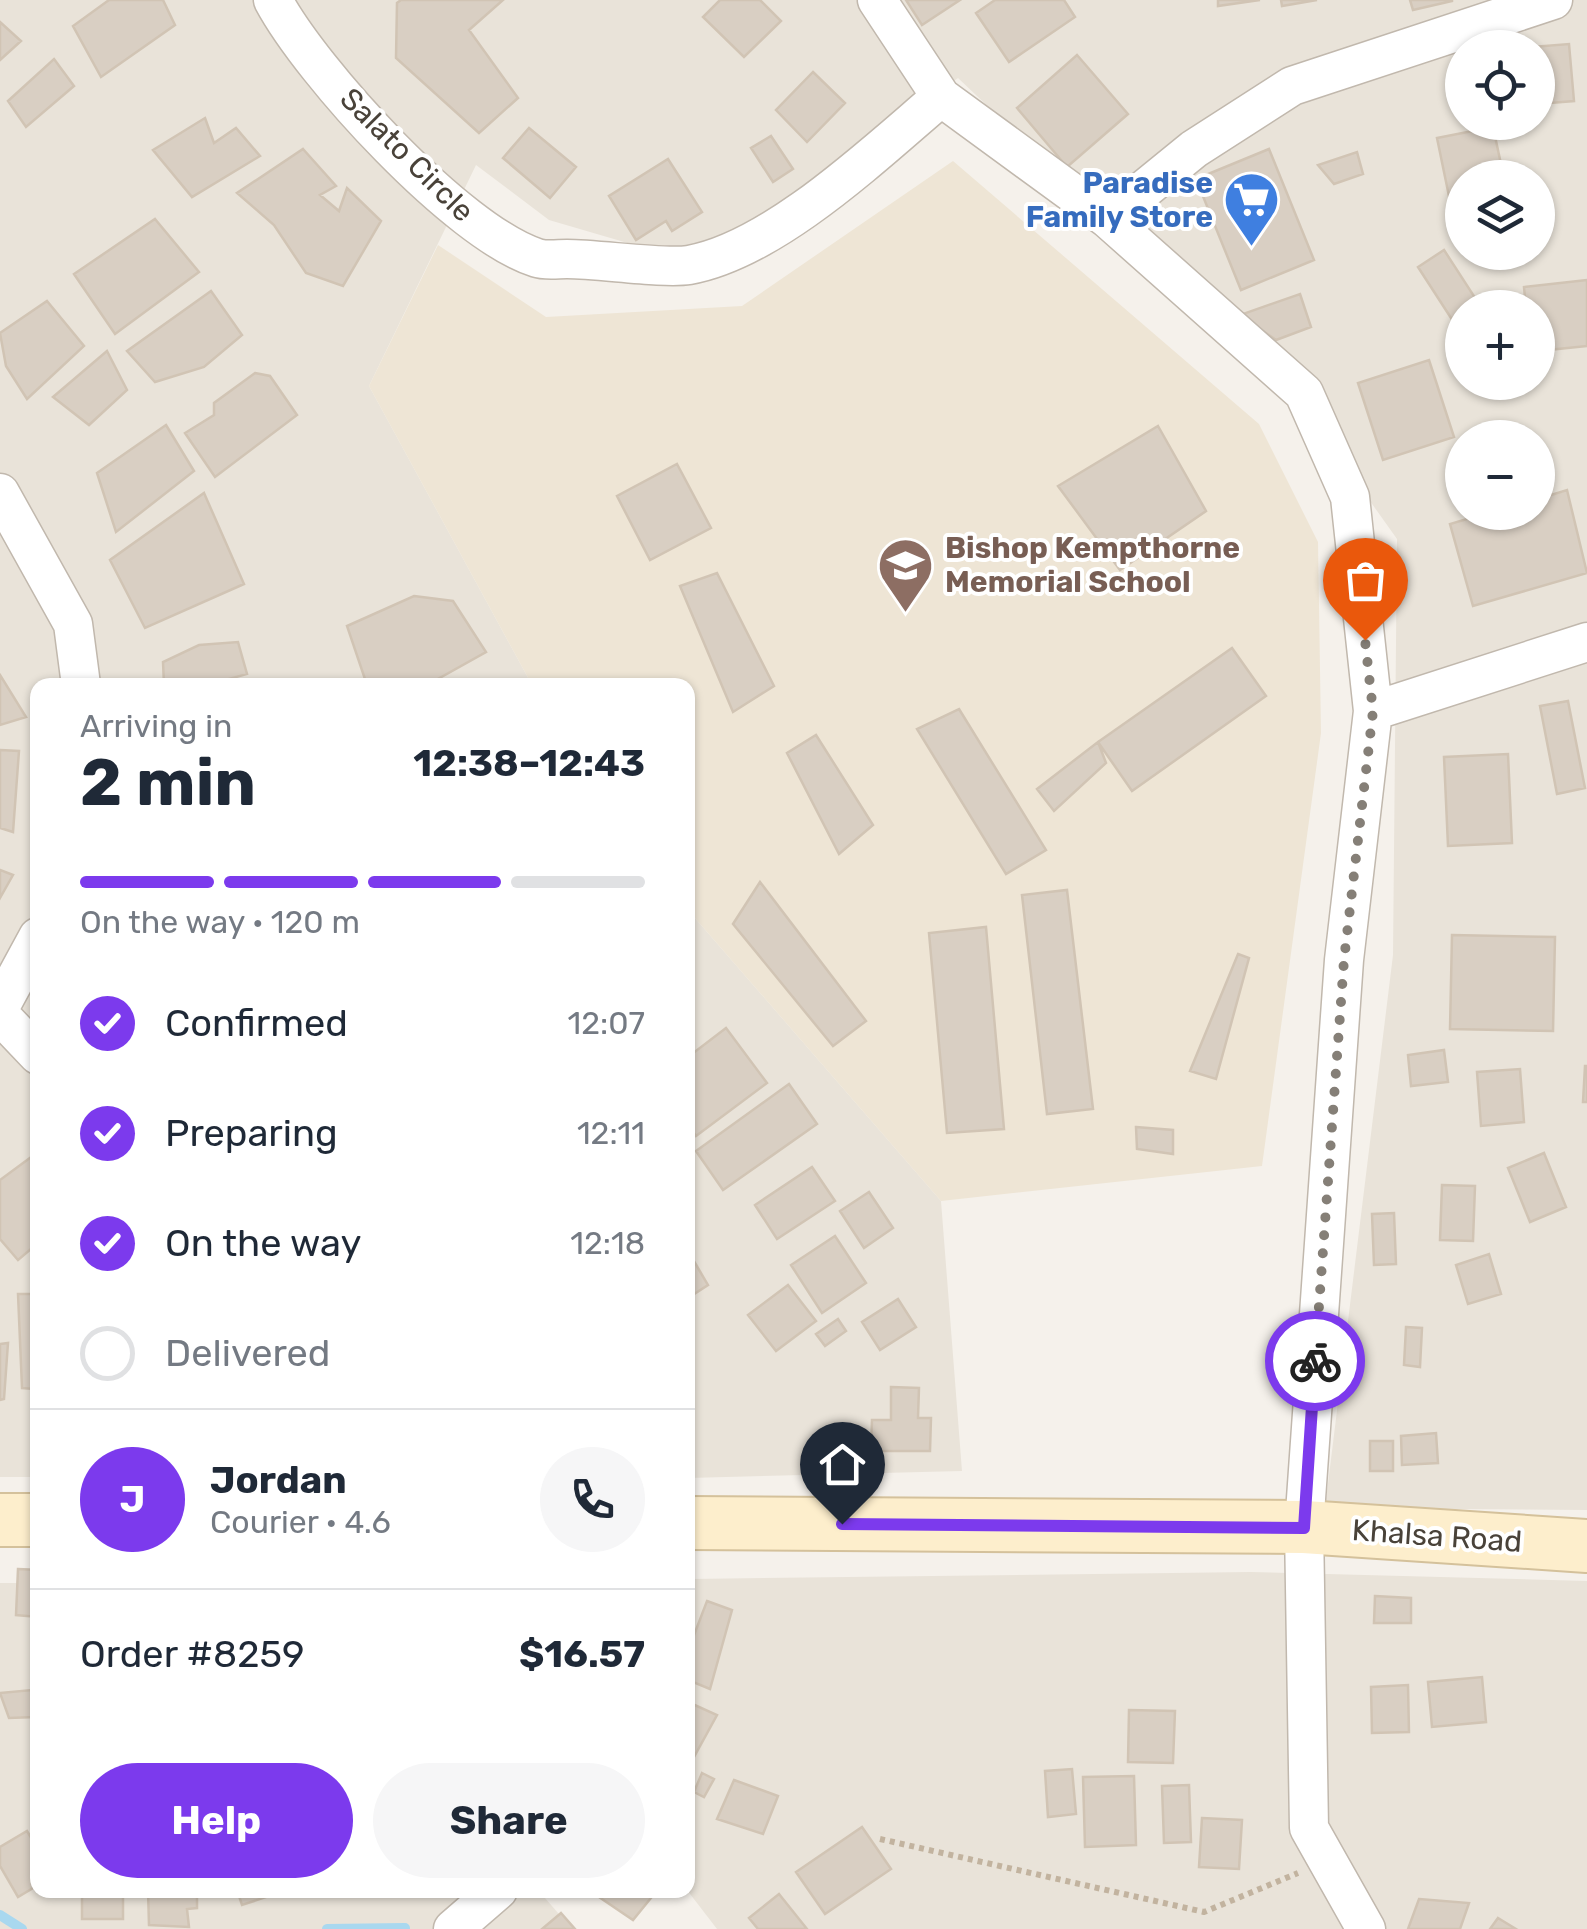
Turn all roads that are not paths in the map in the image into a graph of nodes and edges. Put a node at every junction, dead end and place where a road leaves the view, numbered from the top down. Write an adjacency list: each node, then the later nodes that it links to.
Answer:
1 (273, 0): 4 (street, Salato Circle)
2 (877, 0): 4 (street)
3 (1554, 0): 5 (street)
4 (942, 98): 5 (street)
5 (1108, 219): 9 (street)
6 (0, 493): 8 (street)
7 (1587, 642): 9 (street)
8 (81, 678)
9 (1373, 711): 16 (street)
10 (30, 953): 11 (street)
11 (0, 1011): 12 (street)
12 (30, 1045)
13 (0, 1520): 14 (main road)
14 (30, 1520)
15 (695, 1523): 16 (main road, Khalsa Road)
16 (1304, 1528): 17 (main road, Khalsa Road); 20 (street)
17 (1587, 1546)
18 (489, 1898): 19 (street)
19 (453, 1929)
20 (1366, 1929)

